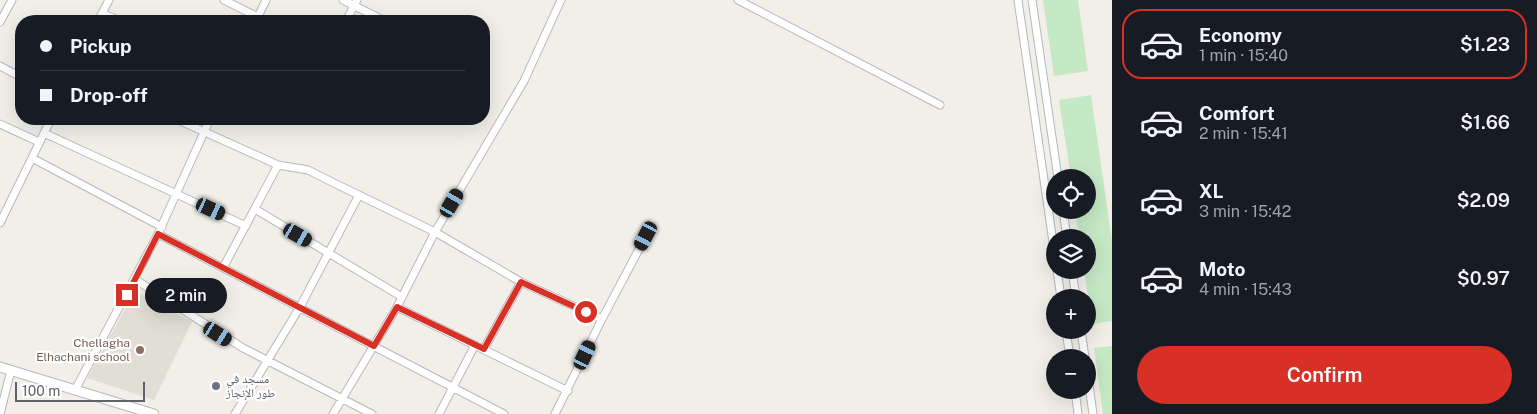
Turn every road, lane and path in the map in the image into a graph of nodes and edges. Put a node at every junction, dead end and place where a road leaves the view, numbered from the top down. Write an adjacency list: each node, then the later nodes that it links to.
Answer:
1 (12, 0): 17 (street)
2 (109, 0): 11 (street)
3 (224, 0): 13 (street)
4 (266, 0): 14 (street)
5 (343, 0): 10 (street)
6 (561, 0): 38 (street)
7 (738, 0): 20 (street)
8 (1018, 0): 36 (street)
9 (1032, 0): 30 (street)
10 (356, 3): 15 (street); 16 (street)
11 (102, 13): 12 (street)
12 (106, 15)
13 (249, 15)
14 (258, 15)
15 (349, 15)
16 (375, 15)
17 (0, 22)
18 (0, 66): 19 (street)
19 (15, 74)
20 (940, 105)
21 (0, 124): 27 (street)
22 (48, 125): 26 (street)
23 (188, 125): 25 (street)
24 (207, 125): 25 (street)
25 (203, 132): 29 (street); 31 (street)
26 (44, 134): 27 (street); 31 (street)
27 (39, 142): 28 (street)
28 (32, 158): 34 (street); 37 (street)
29 (278, 165): 32 (street); 33 (street)
30 (1057, 169)
31 (176, 193): 35 (street); 37 (street)
32 (359, 195): 38 (street); 40 (street)
33 (254, 209): 35 (street); 40 (street)
34 (0, 223)
35 (246, 226): 41 (street)
36 (1051, 229)
37 (160, 231): 41 (street); 42 (street)
38 (435, 232): 43 (street); 44 (street)
39 (646, 236): 47 (street)
40 (328, 252): 44 (street); 45 (street)
41 (223, 268): 45 (street)
42 (136, 280): 51 (street); 55 (street)
43 (521, 282): 47 (street); 50 (street)
44 (402, 297): 46 (street)
45 (300, 306): 49 (street); 51 (street)
46 (397, 307): 48 (street); 49 (street)
47 (602, 319): 56 (street)
48 (476, 345): 50 (street); 54 (street)
49 (374, 346): 54 (street); 57 (street)
50 (484, 349): 56 (street)
51 (268, 362): 57 (street); 64 (street)
52 (0, 367): 53 (street)
53 (11, 370): 55 (street); 60 (street)
54 (454, 388): 67 (street); 68 (street)
55 (75, 390): 61 (street)
56 (568, 391): 69 (street)
57 (341, 399): 65 (street); 66 (street)
58 (1076, 399): 70 (street)
59 (1091, 399): 71 (street)
60 (1, 404): 62 (street)
61 (143, 412): 63 (street)
62 (0, 414)
63 (154, 414)
64 (235, 414)
65 (333, 414)
66 (372, 414)
67 (439, 414)
68 (504, 414)
69 (555, 414)
70 (1078, 414)
71 (1093, 414)

